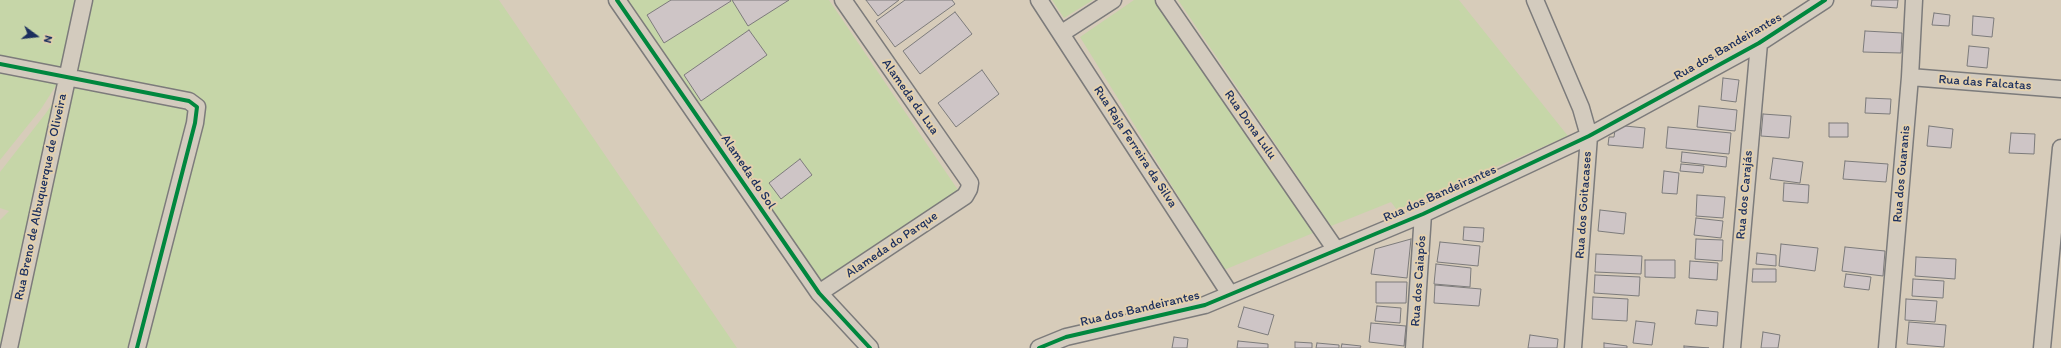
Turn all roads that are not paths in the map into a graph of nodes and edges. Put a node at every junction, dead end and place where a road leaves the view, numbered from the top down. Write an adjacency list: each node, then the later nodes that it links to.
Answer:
1 (84, 0): 13 (street, Rua Breno de Albuquerque de Oliveira)
2 (617, 0): 21 (street, Alameda do Sol)
3 (843, 0): 18 (street, Alameda da Lua)
4 (1039, 0): 10 (street, Rua Raja Ferreira da Silva)
5 (1113, 0): 10 (street)
6 (1164, 0): 20 (street, Rua Dona Lulu)
7 (1535, 0): 16 (street, Rua dos Goitacases)
8 (1825, 0): 11 (street, Rua dos Bandeirantes)
9 (1914, 0): 14 (street, Rua dos Guaranis)
10 (1062, 33): 22 (street, Rua Raja Ferreira da Silva)
11 (1759, 43): 16 (street, Rua dos Bandeirantes); 29 (street, Rua dos Carajás)
12 (0, 64): 13 (street)
13 (67, 77): 23 (street, Rua Breno de Albuquerque de Oliveira); 24 (street)
14 (1910, 78): 15 (street, Rua das Falcatas); 30 (street, Rua dos Guaranis)
15 (2061, 89)
16 (1589, 136): 19 (street, Rua dos Bandeirantes); 28 (street, Rua dos Goitacases)
17 (2061, 148): 31 (street)
18 (965, 196): 21 (street, Alameda do Parque)
19 (1423, 214): 20 (street, Rua dos Bandeirantes); 27 (street, Rua dos Caiapós)
20 (1336, 250): 22 (street, Rua dos Bandeirantes)
21 (819, 293): 25 (street, Alameda do Sol)
22 (1230, 294): 26 (street, Rua dos Bandeirantes)
23 (9, 348)
24 (137, 348)
25 (870, 348)
26 (1039, 348)
27 (1414, 348)
28 (1573, 348)
29 (1732, 348)
30 (1887, 348)
31 (2042, 348)

